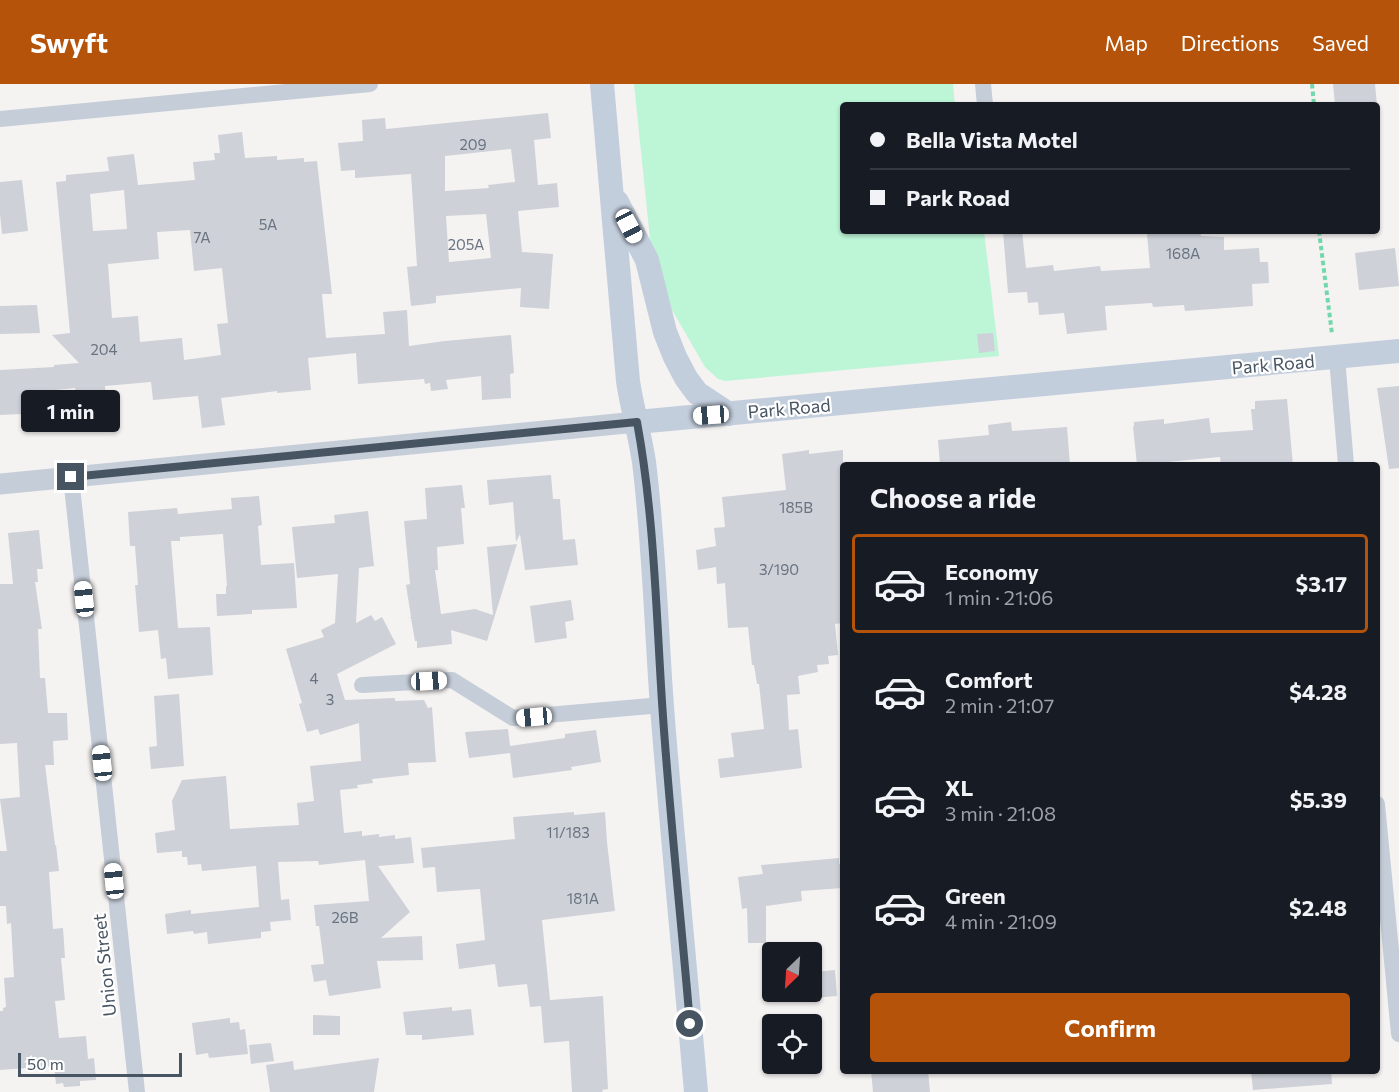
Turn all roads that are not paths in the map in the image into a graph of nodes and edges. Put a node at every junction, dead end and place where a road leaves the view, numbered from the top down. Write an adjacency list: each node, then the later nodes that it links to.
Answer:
1 (370, 84): 5 (street)
2 (602, 84): 6 (main road)
3 (983, 84): 4 (street)
4 (985, 102)
5 (0, 119)
6 (611, 192): 9 (main road); 10 (main road)
7 (1399, 351): 8 (main road, Park Road)
8 (1337, 358): 9 (main road, Park Road); 11 (street)
9 (729, 414): 10 (main road, Park Road)
10 (637, 422): 12 (street, Park Road); 15 (main road)
11 (1346, 462)
12 (71, 477): 13 (street, Park Road); 18 (street, Union Street)
13 (0, 484)
14 (362, 685): 15 (street)
15 (662, 705): 19 (main road)
16 (1380, 835): 17 (street)
17 (1399, 1034)
18 (137, 1092)
19 (696, 1092)

